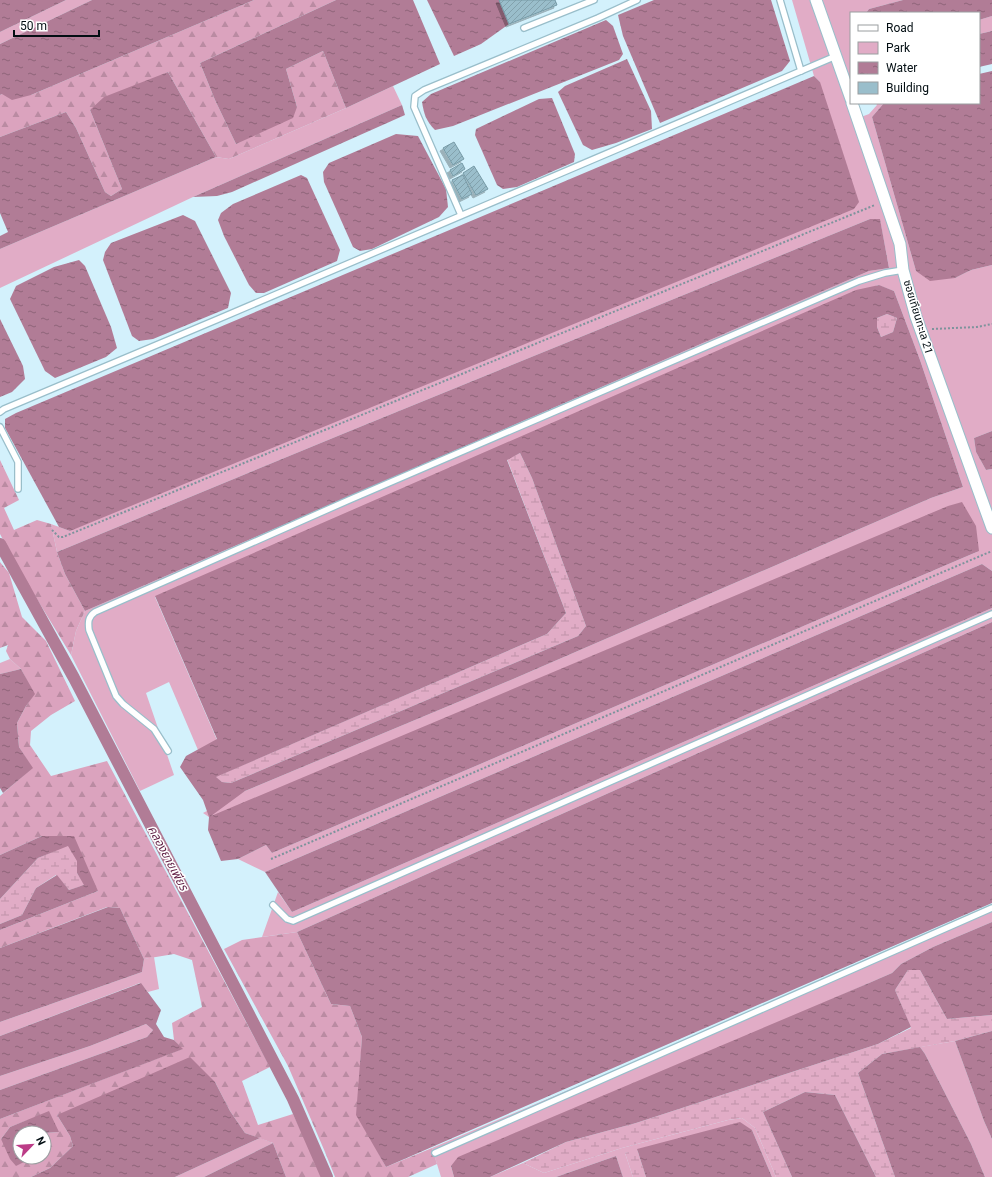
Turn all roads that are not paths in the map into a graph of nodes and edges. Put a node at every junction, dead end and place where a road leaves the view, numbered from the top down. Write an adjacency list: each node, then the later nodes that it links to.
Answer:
1 (594, 0): 5 (lane)
2 (637, 0): 10 (lane)
3 (780, 0): 7 (lane)
4 (816, 0): 6 (street)
5 (524, 28)
6 (836, 56): 7 (lane); 8 (street)
7 (801, 71): 10 (lane)
8 (850, 96)
9 (852, 104): 11 (street, ซอยเทียนทะเล 21)
10 (461, 215): 12 (lane)
11 (904, 270): 15 (street, ซอยเทียนทะเล 21); 17 (lane)
12 (0, 412)
13 (0, 427): 14 (lane)
14 (18, 489)
15 (992, 528)
16 (992, 614): 18 (lane)
17 (168, 751)
18 (273, 905)
19 (992, 908): 20 (lane)
20 (435, 1153)

